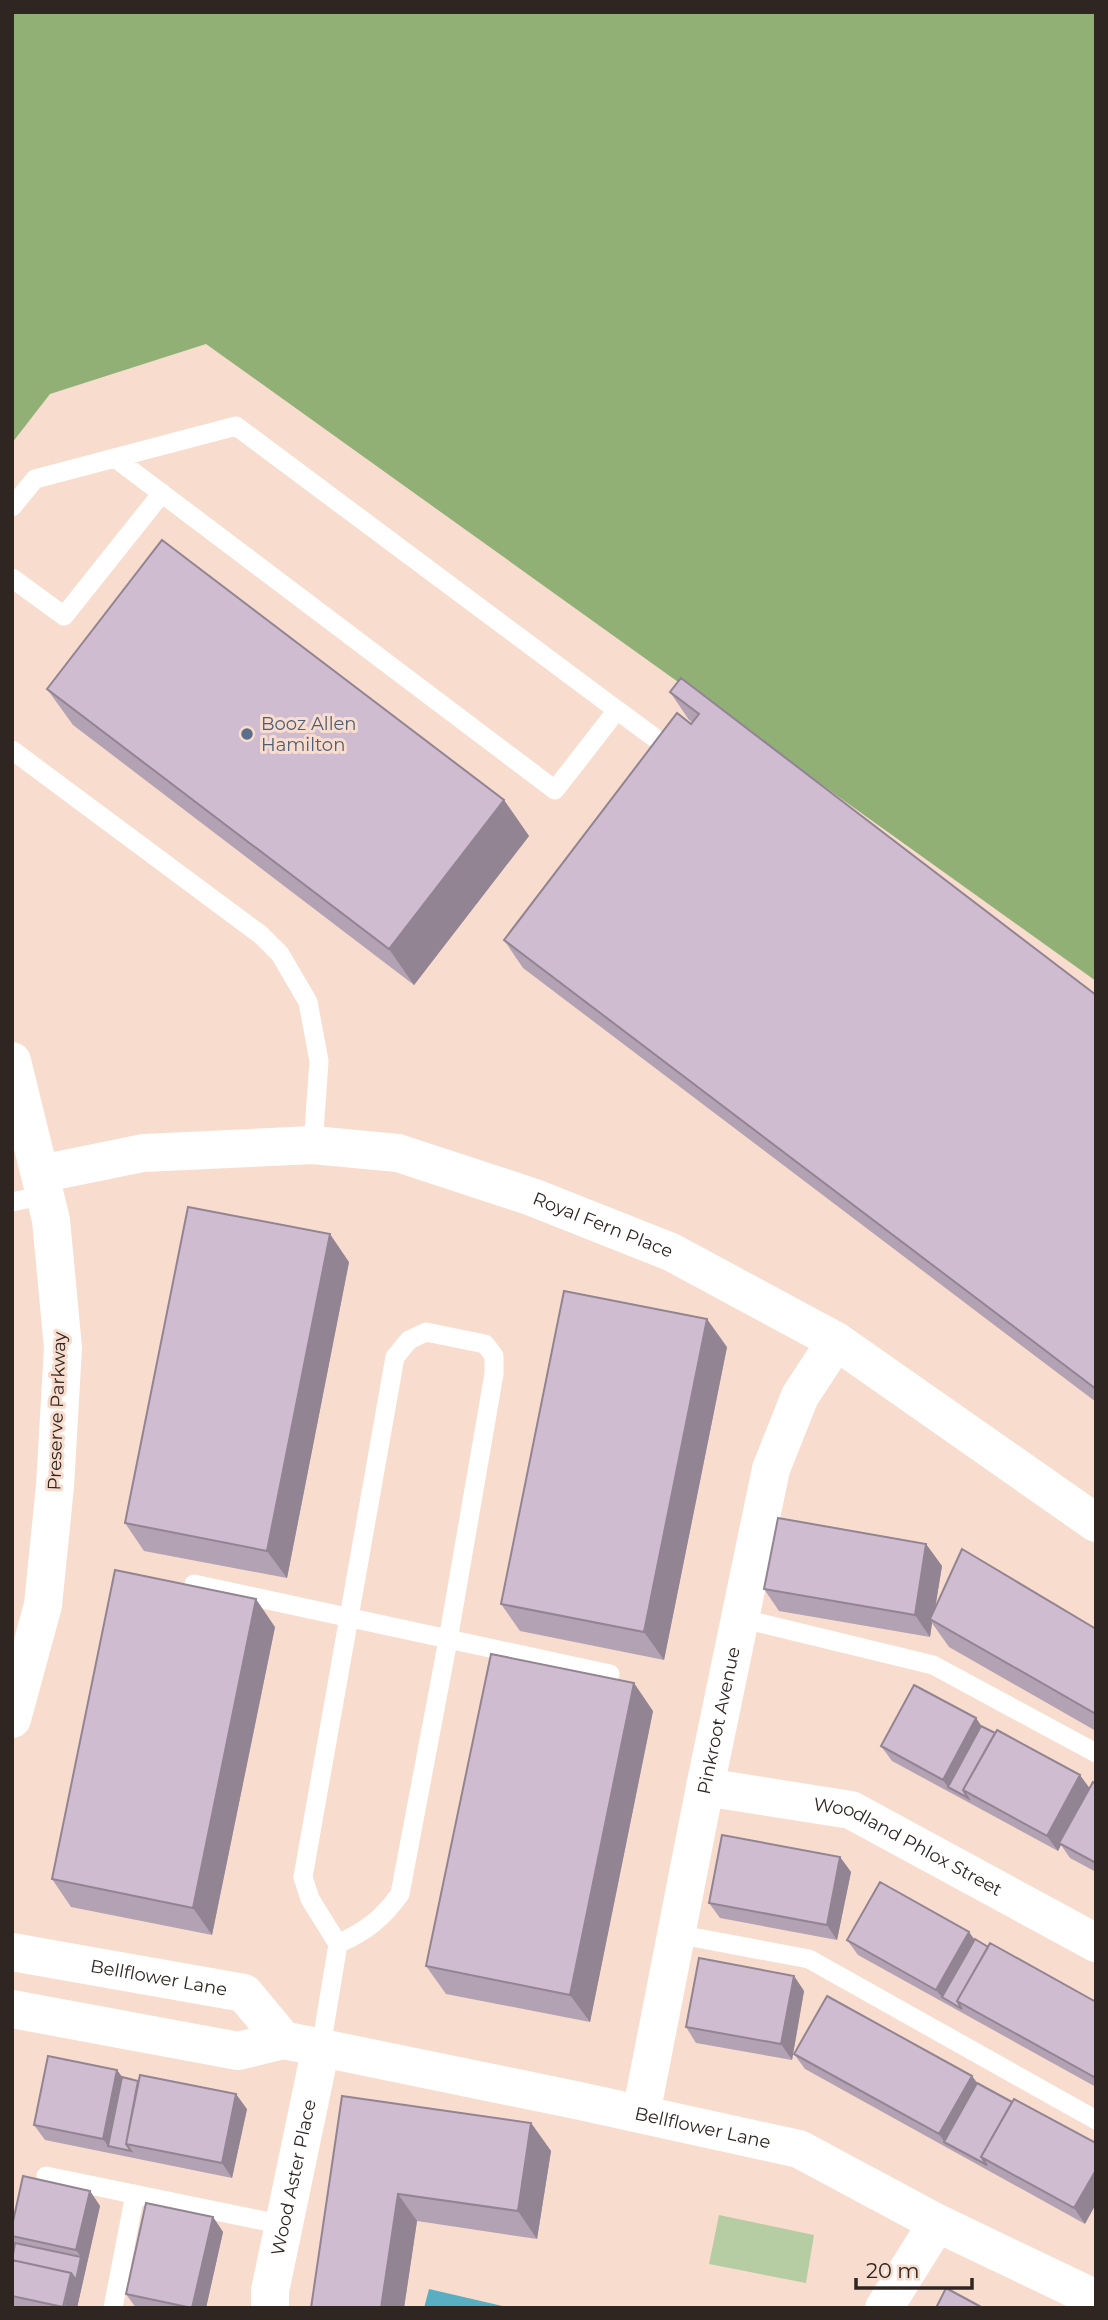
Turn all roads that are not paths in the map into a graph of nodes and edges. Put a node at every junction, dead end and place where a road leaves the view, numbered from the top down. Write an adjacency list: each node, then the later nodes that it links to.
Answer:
1 (115, 458): 2 (lane); 3 (lane); 5 (lane)
2 (162, 493): 4 (lane); 5 (lane)
3 (12, 507)
4 (12, 578)
5 (617, 710): 7 (lane)
6 (12, 750): 9 (lane)
7 (683, 759)
8 (12, 1061): 10 (street, Preserve Parkway)
9 (313, 1144): 10 (street, Royal Fern Place); 11 (street, Royal Fern Place)
10 (29, 1176): 18 (street, Preserve Parkway)
11 (836, 1341): 12 (street, Royal Fern Place); 15 (street, Pinkroot Avenue)
12 (1096, 1524)
13 (194, 1584): 14 (lane)
14 (349, 1618): 16 (lane); 16 (lane); 23 (lane)
15 (739, 1618): 19 (lane); 20 (street, Pinkroot Avenue)
16 (448, 1640): 17 (lane); 23 (lane)
17 (610, 1674)
18 (12, 1719)
19 (1096, 1753)
20 (705, 1787): 21 (street, Pinkroot Avenue); 22 (street, Woodland Phlox Street)
21 (676, 1934): 28 (street, Pinkroot Avenue); 29 (lane)
22 (1096, 1943)
23 (338, 1944): 27 (lane)
24 (12, 1952): 26 (street, Bellflower Lane)
25 (12, 2009): 26 (street, Bellflower Lane)
26 (283, 2040): 27 (street, Bellflower Lane)
27 (321, 2047): 28 (street, Bellflower Lane); 33 (street, Wood Aster Place)
28 (640, 2114): 32 (street, Bellflower Lane)
29 (1096, 2120)
30 (46, 2176): 31 (lane)
31 (135, 2194): 33 (lane); 35 (lane)
32 (937, 2222): 34 (street, Bellflower Lane); 37 (street)
33 (284, 2225): 36 (street, Wood Aster Place)
34 (1088, 2301)
35 (113, 2308)
36 (270, 2308)
37 (884, 2308)

